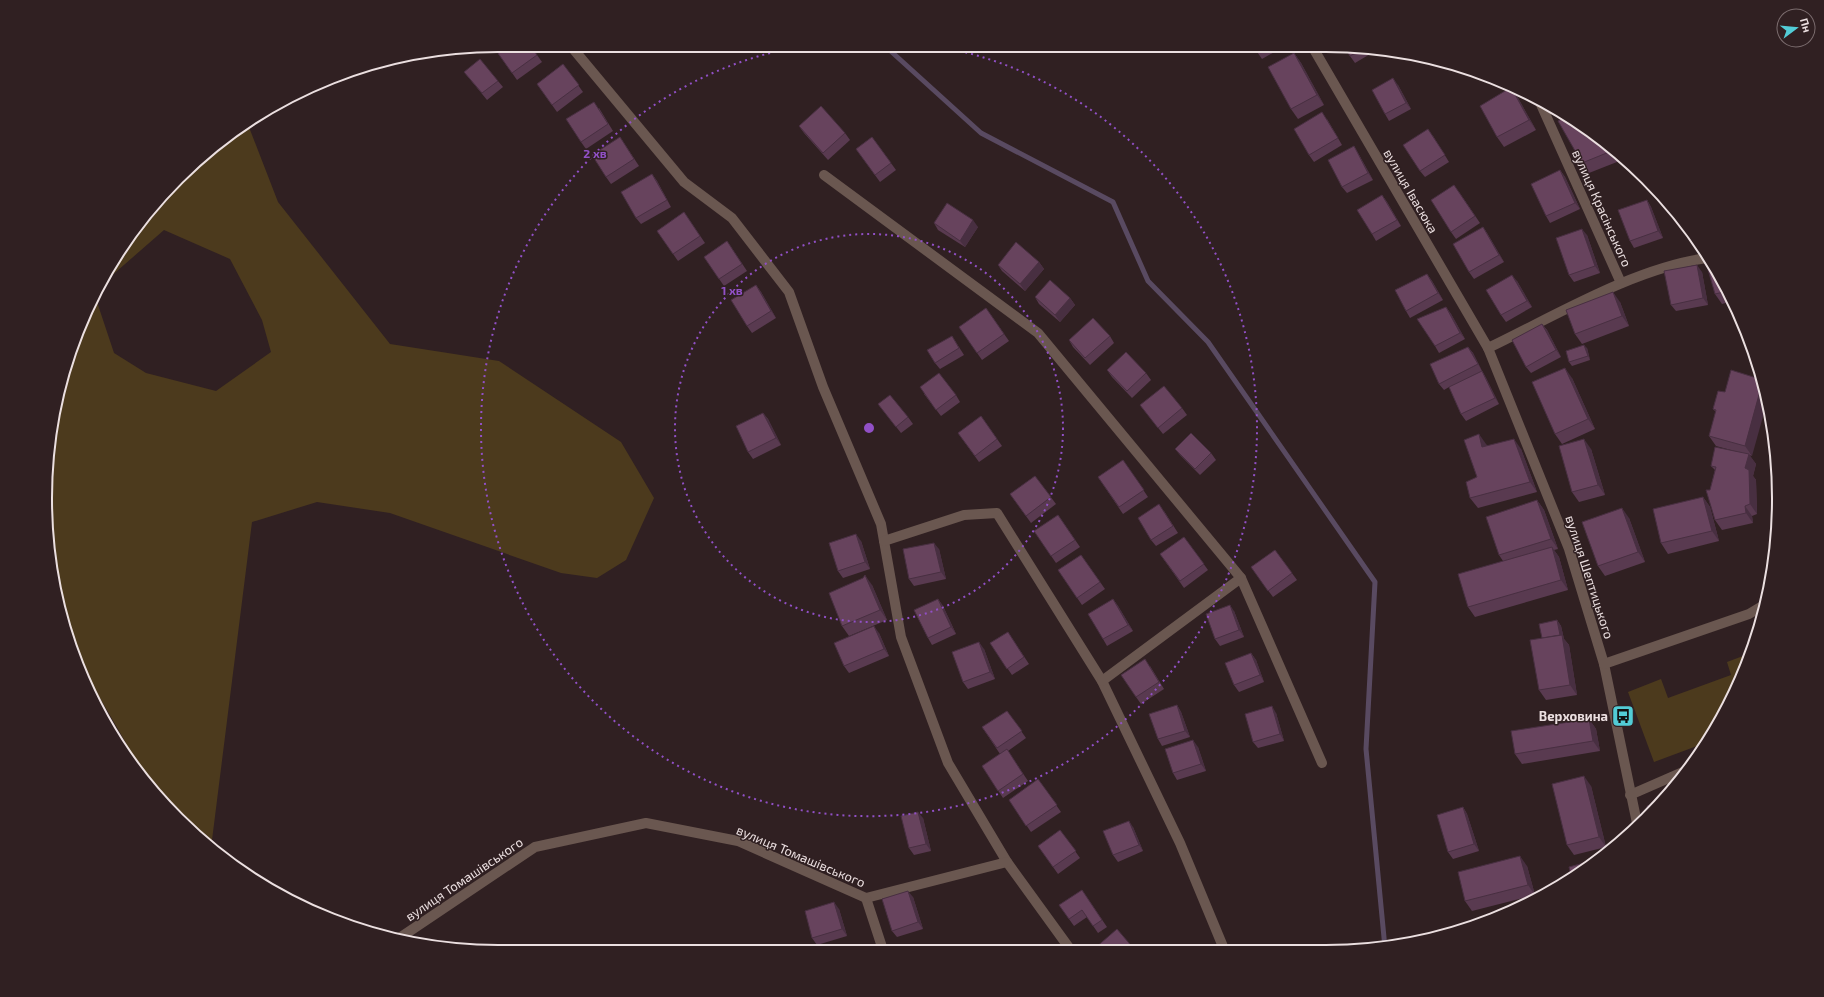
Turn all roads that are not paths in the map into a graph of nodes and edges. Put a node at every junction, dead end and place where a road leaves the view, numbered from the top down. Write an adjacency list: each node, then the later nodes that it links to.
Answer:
1 (576, 52): 8 (street)
2 (1315, 52): 7 (street, вулиця Івасюка)
3 (1543, 109): 6 (street, вулиця Красінського)
4 (824, 175): 9 (street)
5 (1702, 259): 6 (street, вулиця Красінського)
6 (1621, 283): 7 (street, вулиця Красінського)
7 (1488, 348): 11 (street, вулиця Шептицького)
8 (884, 541): 12 (street); 17 (street)
9 (1242, 578): 12 (street); 13 (street)
10 (1758, 609): 11 (street)
11 (1604, 664): 15 (street, вулиця Шептицького)
12 (1102, 681): 22 (street)
13 (1322, 763)
14 (1675, 776): 15 (street)
15 (1630, 795): 16 (street, вулиця Шептицького)
16 (1636, 819)
17 (1008, 862): 18 (street); 21 (street)
18 (866, 898): 19 (street, вулиця Томашівського); 20 (street)
19 (405, 935)
20 (881, 945)
21 (1067, 945)
22 (1222, 945)

